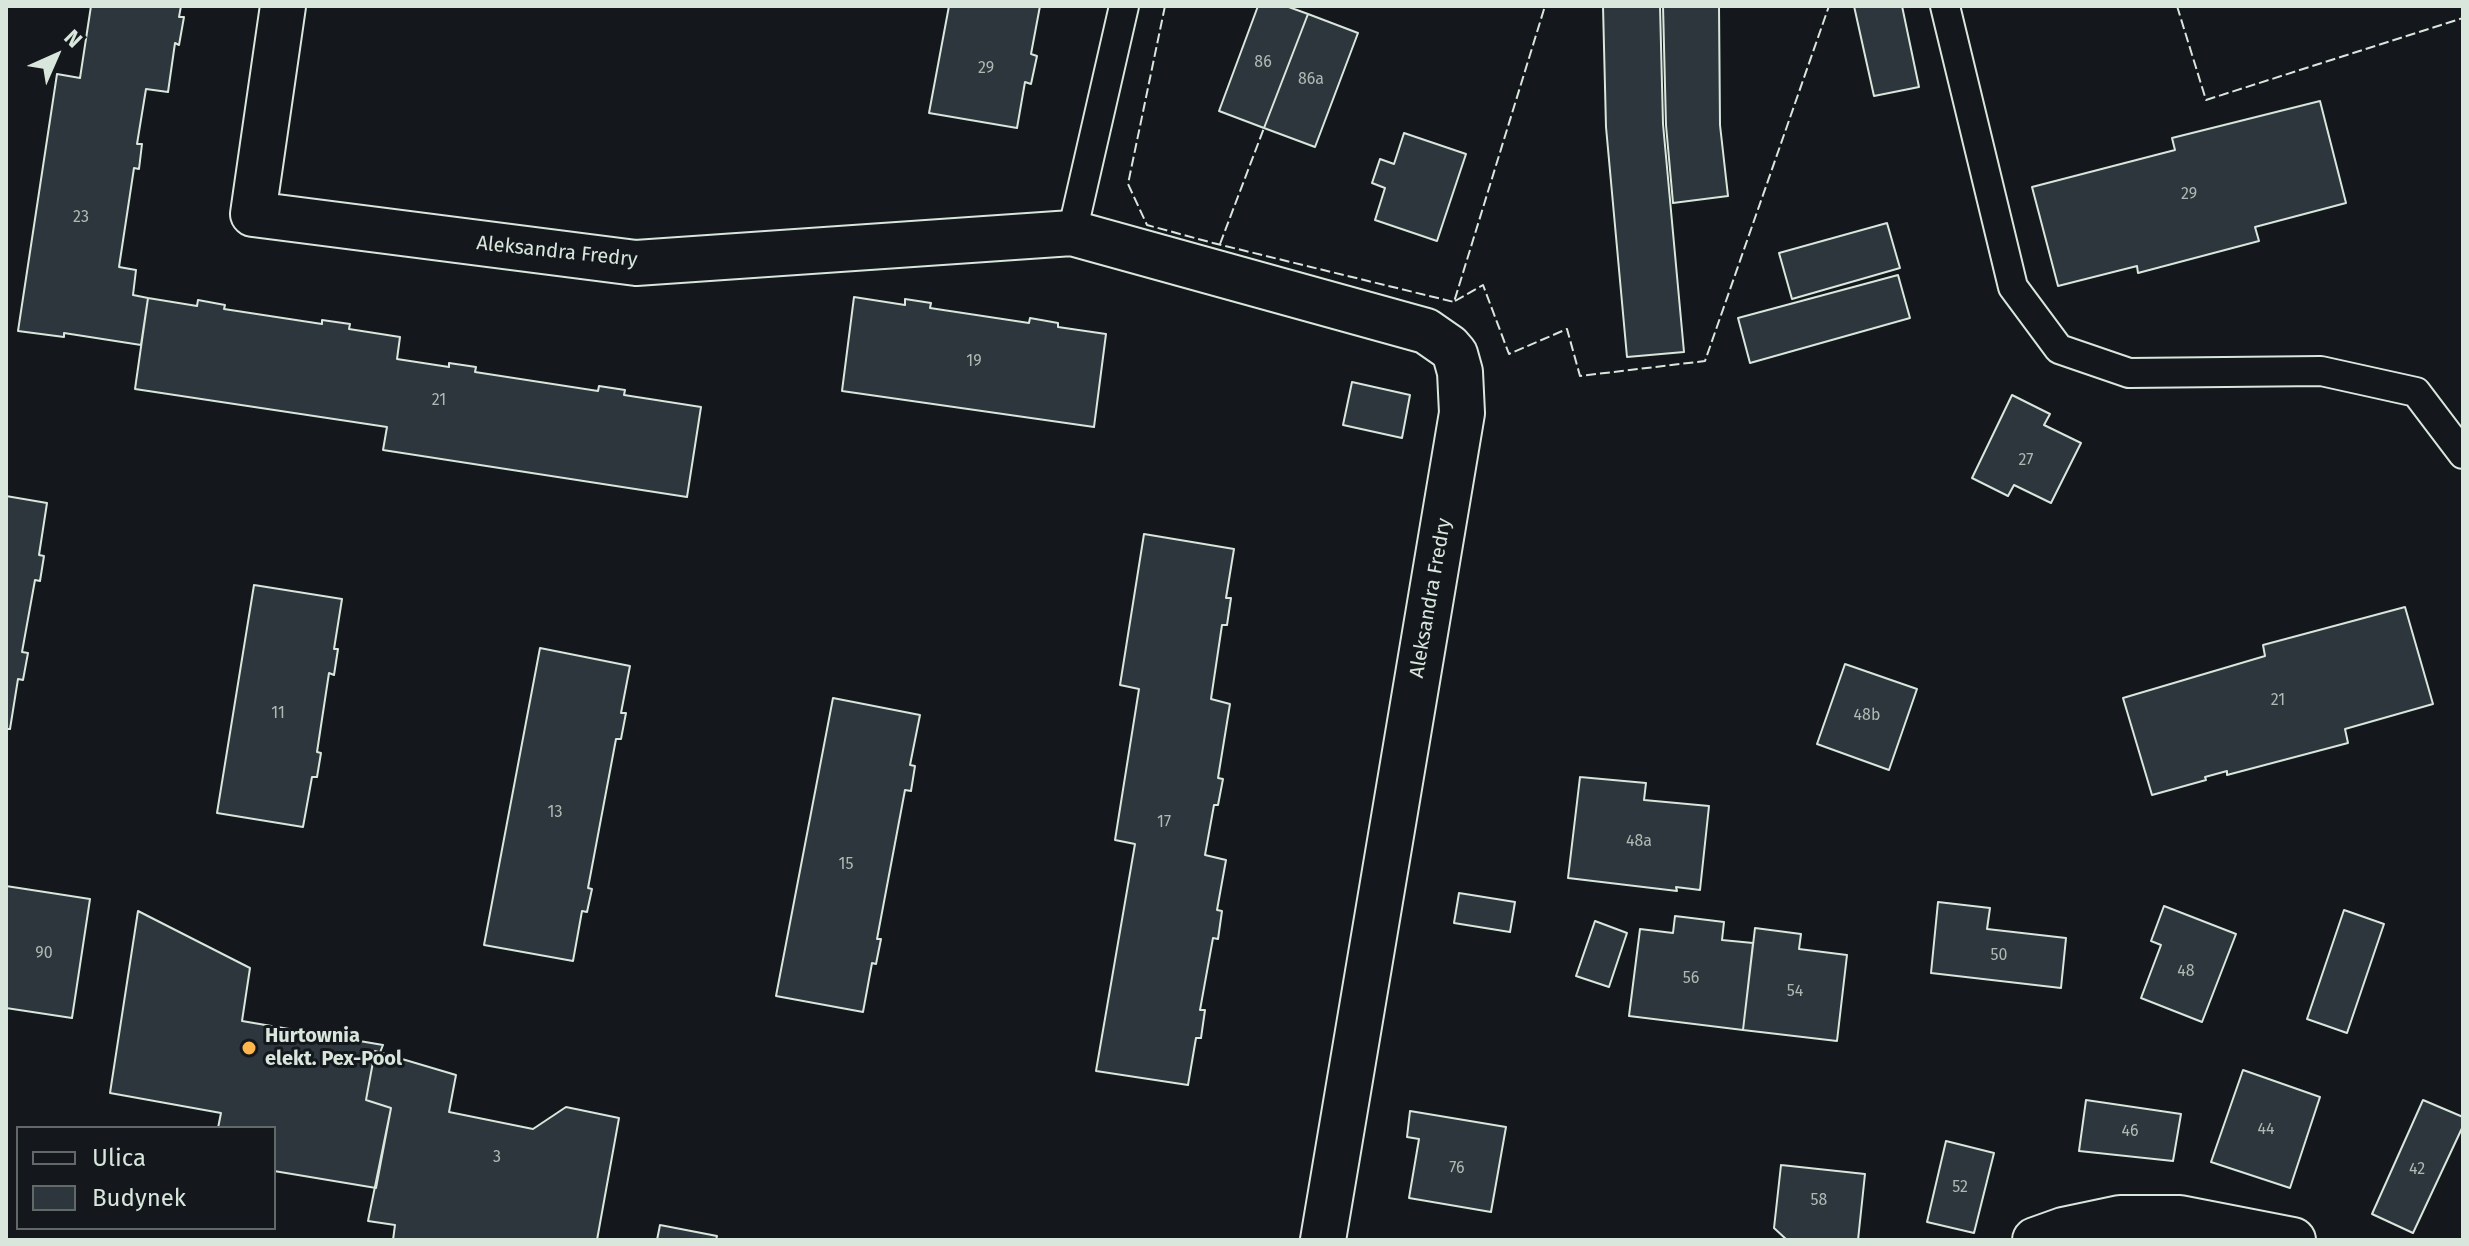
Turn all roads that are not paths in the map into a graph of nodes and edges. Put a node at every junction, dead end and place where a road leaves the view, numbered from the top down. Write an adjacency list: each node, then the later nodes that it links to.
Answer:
1 (283, 6): 4 (street, Aleksandra Fredry)
2 (1124, 6): 4 (lane)
3 (1945, 6): 5 (lane)
4 (1072, 233): 6 (street, Aleksandra Fredry)
5 (2463, 454)
6 (1323, 1240)
7 (2035, 1240): 8 (street)
8 (2293, 1240)

